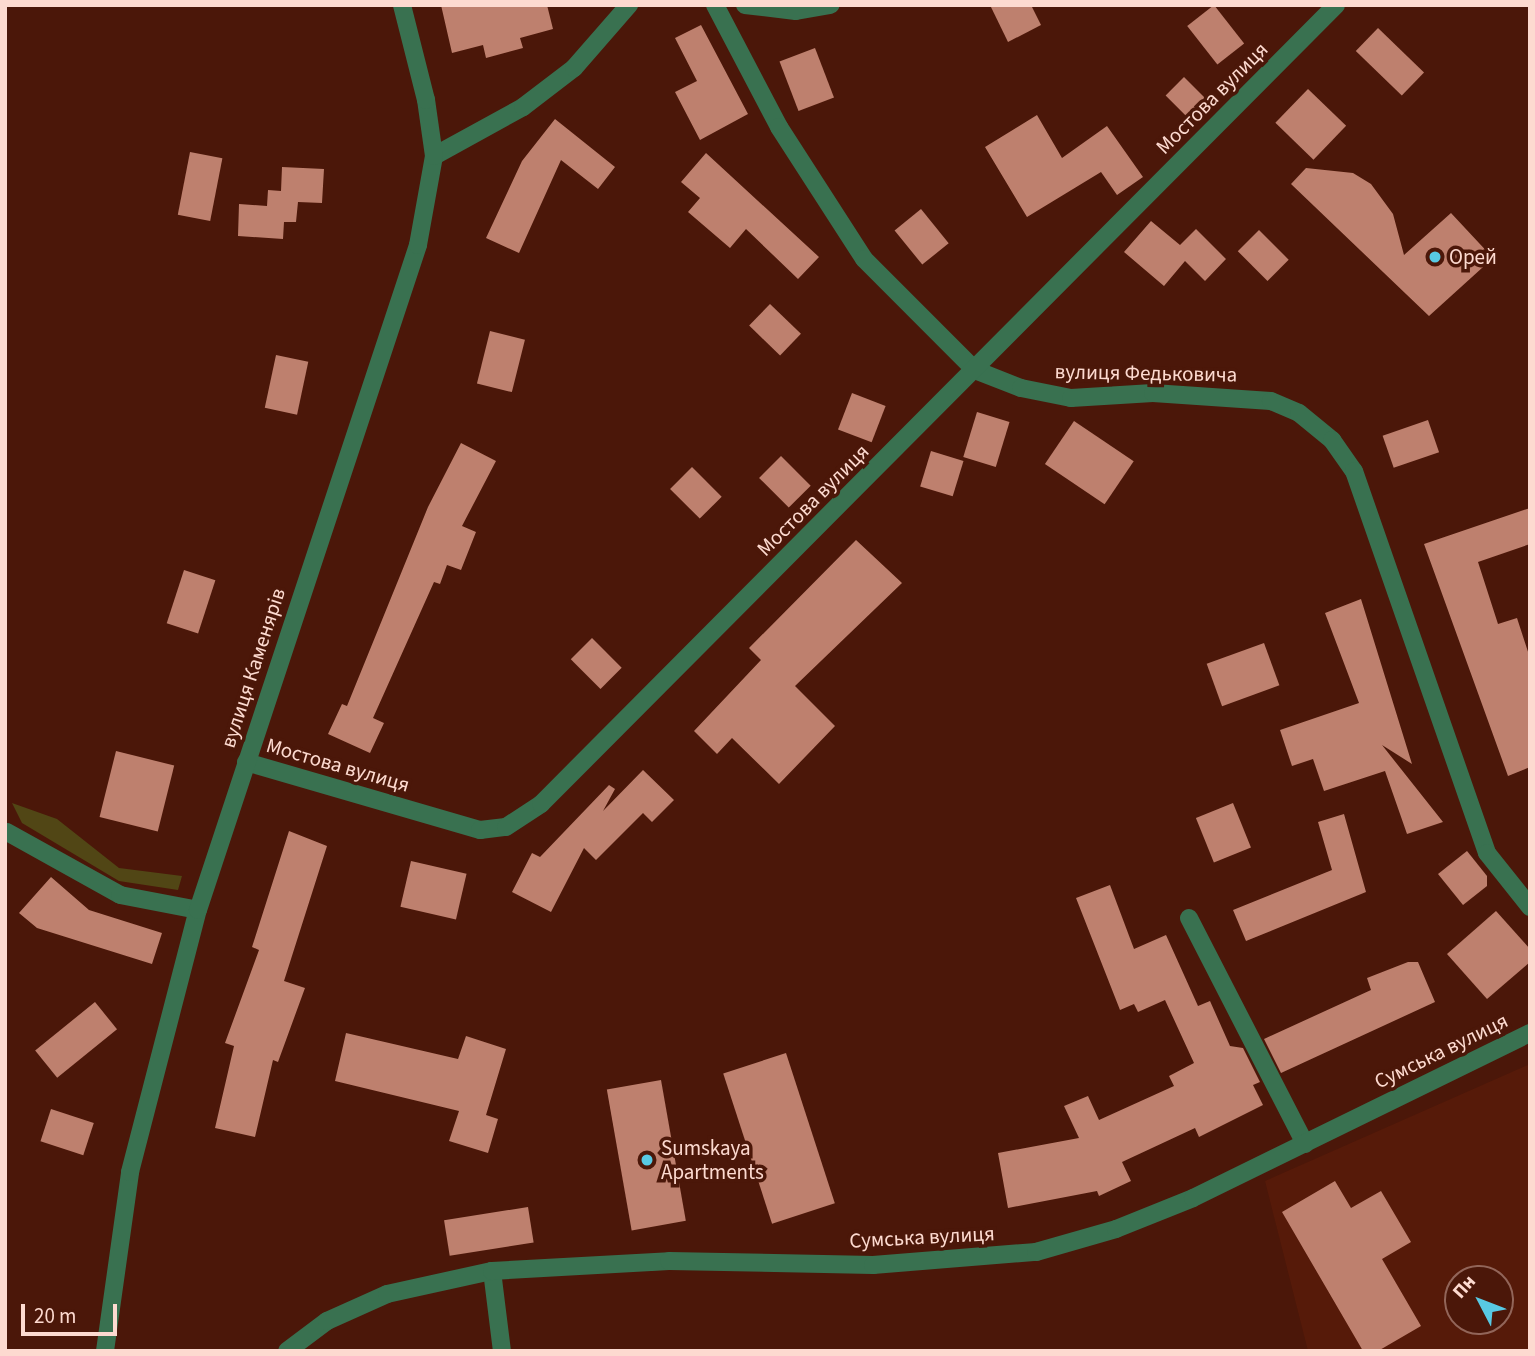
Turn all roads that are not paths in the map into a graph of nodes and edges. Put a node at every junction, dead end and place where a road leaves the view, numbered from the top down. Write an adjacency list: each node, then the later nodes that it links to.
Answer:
1 (402, 5): 7 (street, вулиця Каменярів)
2 (628, 5): 7 (street)
3 (715, 5): 8 (street, вулиця Федьковича)
4 (745, 5): 5 (street)
5 (830, 5)
6 (1336, 5): 8 (street, Мостова вулиця)
7 (433, 156): 9 (street, вулиця Каменярів)
8 (975, 370): 9 (street, Мостова вулиця); 11 (street, вулиця Федьковича)
9 (246, 762): 12 (street, вулиця Каменярів)
10 (7, 832): 12 (street)
11 (1530, 907)
12 (198, 910): 17 (street, вулиця Каменярів)
13 (1189, 918): 15 (street)
14 (1530, 1033): 15 (street, Сумська вулиця)
15 (1306, 1144): 16 (street, Сумська вулиця)
16 (492, 1271): 18 (street, Сумська вулиця); 19 (street)
17 (105, 1351)
18 (288, 1351)
19 (502, 1351)

